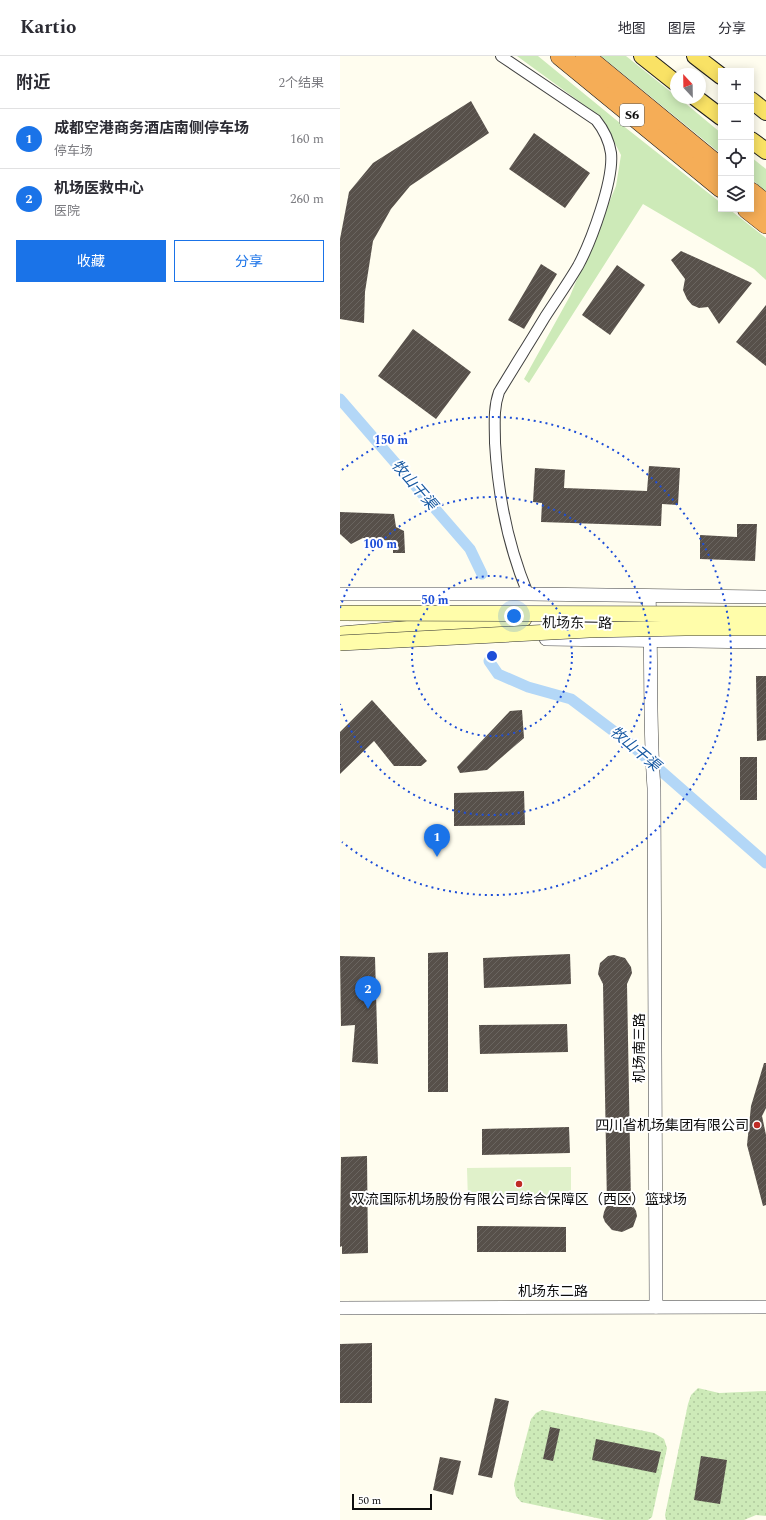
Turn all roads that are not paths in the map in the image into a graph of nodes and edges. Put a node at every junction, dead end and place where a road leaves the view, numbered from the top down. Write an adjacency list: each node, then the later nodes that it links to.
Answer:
1 (501, 56): 21 (street)
2 (560, 56): 14 (highway, S6)
3 (585, 56): 14 (highway, S6)
4 (642, 56): 7 (main road)
5 (695, 56): 6 (main road)
6 (718, 74)
7 (670, 78)
8 (754, 102): 10 (main road)
9 (704, 104): 11 (main road)
10 (766, 112)
11 (718, 115)
12 (754, 142): 13 (main road)
13 (766, 151)
14 (713, 168): 15 (highway, S6)
15 (718, 180)
16 (754, 194): 17 (highway)
17 (766, 204)
18 (751, 212): 19 (highway)
19 (766, 224)
20 (340, 594): 21 (street, 机场东一路)
21 (528, 594): 22 (street, 机场东一路)
22 (650, 596): 23 (street, 机场东一路); 29 (street, 机场南三路)
23 (766, 597)
24 (340, 613): 25 (main road, bridge)
25 (594, 613): 26 (main road, bridge); 28 (main road, bridge)
26 (766, 614)
27 (766, 628): 31 (main road, bridge)
28 (340, 634): 29 (street, 机场东一路)
29 (651, 641): 30 (street, 机场东一路); 32 (street, 机场南三路)
30 (766, 642)
31 (340, 644)
32 (656, 1307): 33 (street, 机场东二路); 34 (street, 机场东二路)
33 (766, 1307)
34 (340, 1308)

